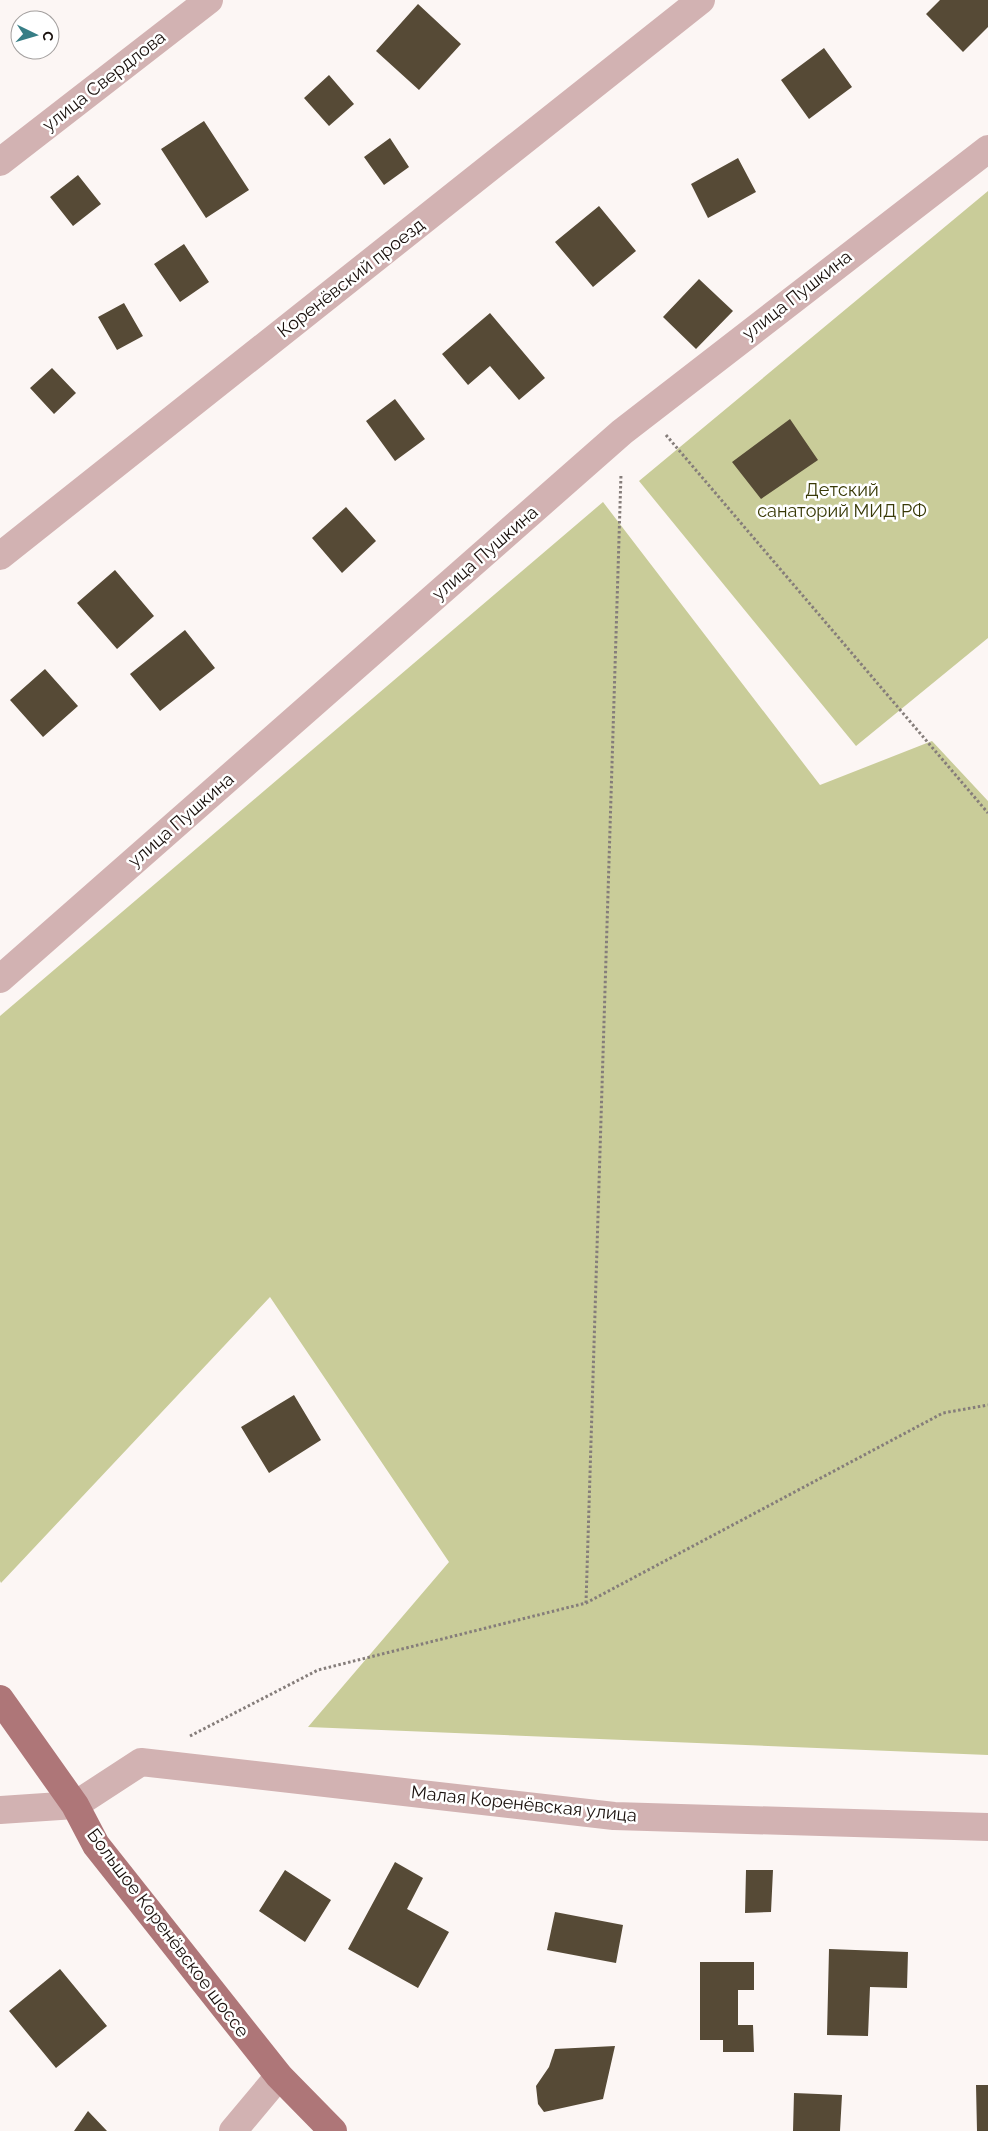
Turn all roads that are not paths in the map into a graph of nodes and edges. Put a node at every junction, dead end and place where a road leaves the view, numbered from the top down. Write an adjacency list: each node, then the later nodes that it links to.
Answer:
1 (209, 0): 4 (street, улица Свердлова)
2 (701, 0): 5 (street, Коренёвский проезд)
3 (988, 149): 6 (street, улица Пушкина)
4 (0, 162)
5 (0, 556)
6 (0, 979)
7 (0, 1699): 8 (main road, Большое Коренёвское шоссе)
8 (75, 1805): 9 (street); 10 (street, Малая Коренёвская улица); 11 (main road, Большое Коренёвское шоссе)
9 (0, 1810)
10 (988, 1827)
11 (279, 2076): 12 (main road, Большое Коренёвское шоссе); 13 (street)
12 (330, 2130)
13 (233, 2131)

